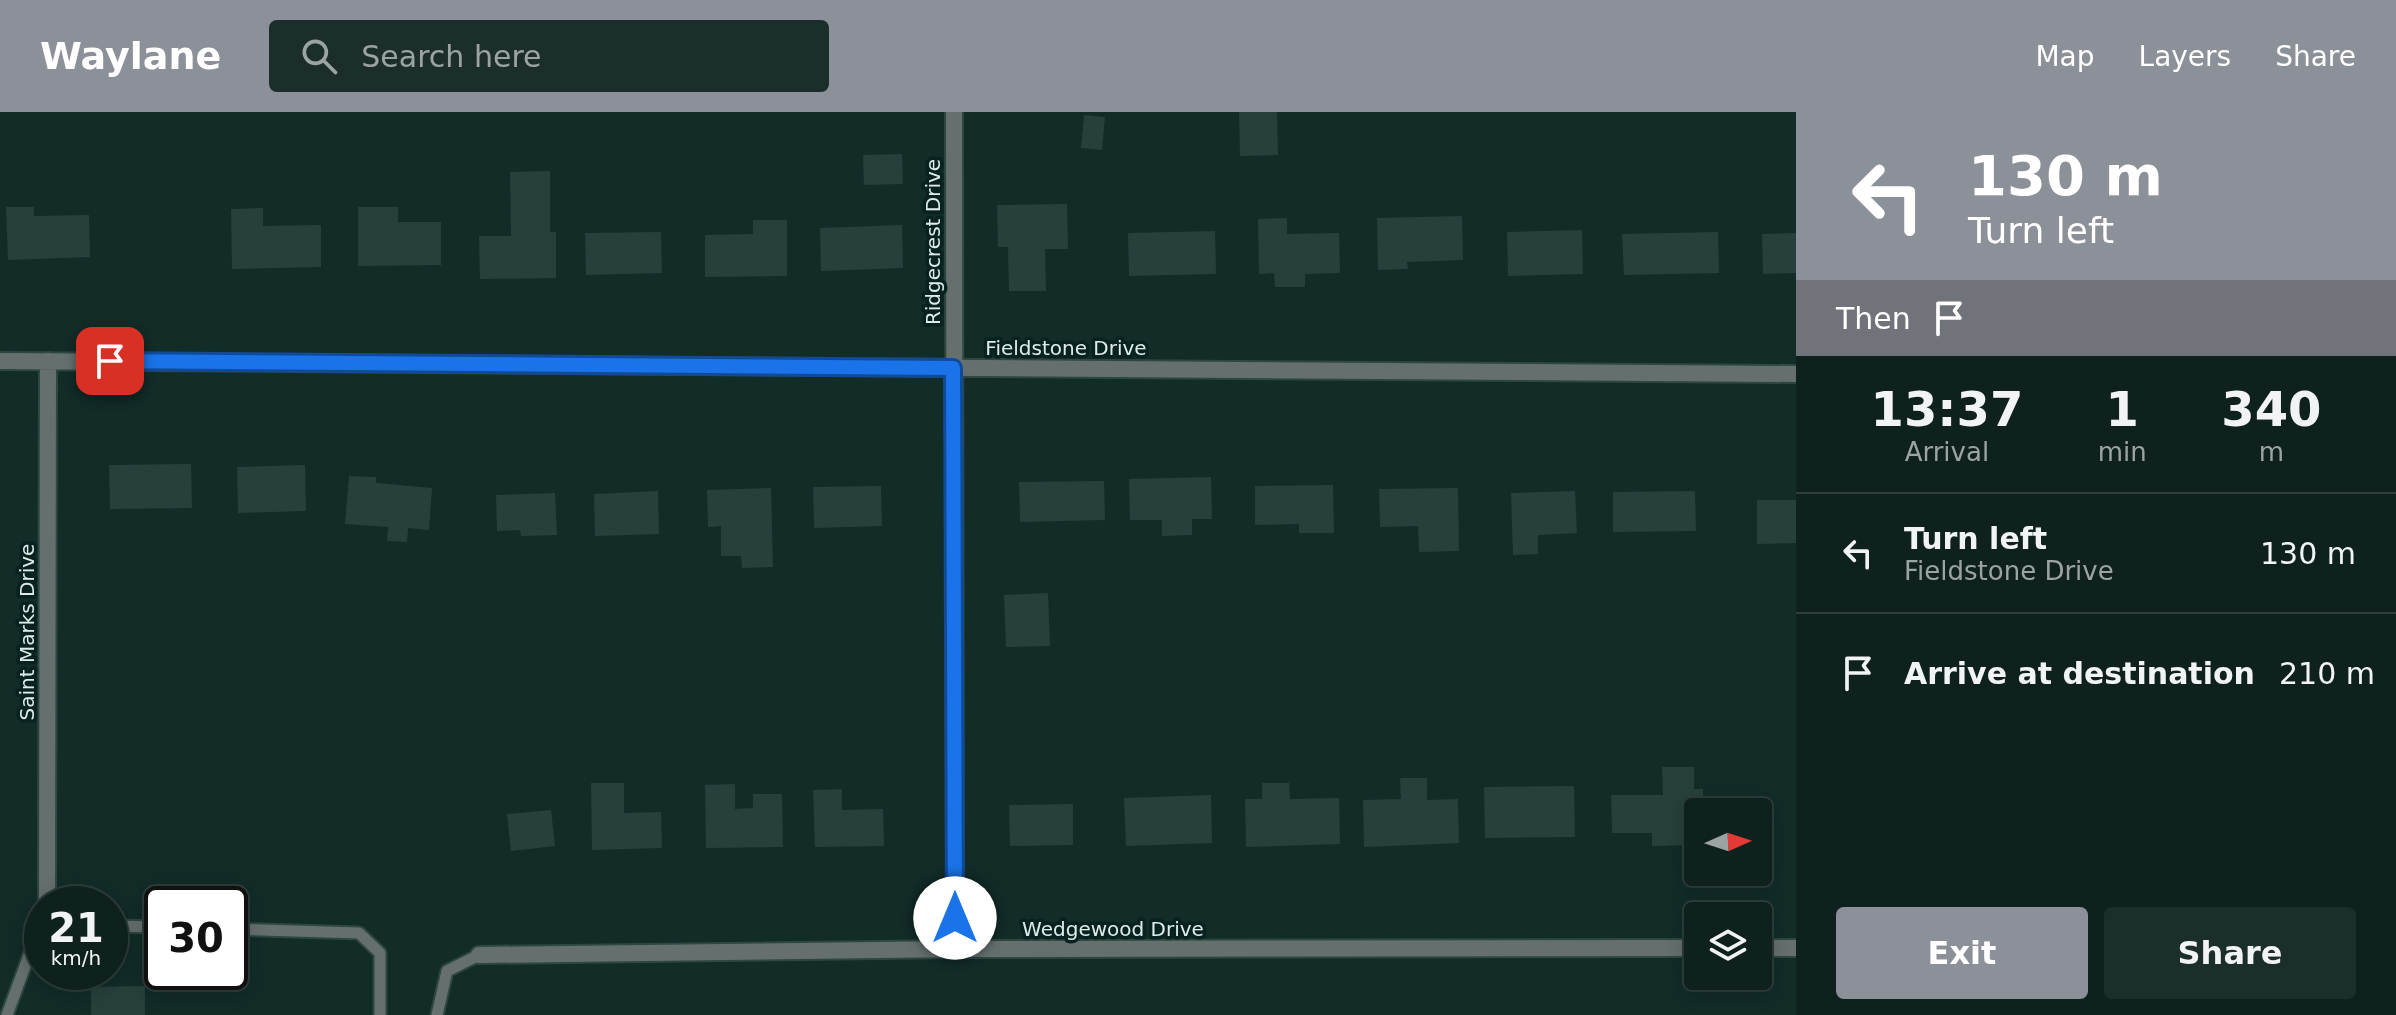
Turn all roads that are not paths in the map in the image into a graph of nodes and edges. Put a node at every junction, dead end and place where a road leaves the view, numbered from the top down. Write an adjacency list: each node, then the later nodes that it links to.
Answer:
1 (954, 112): 4 (street, Ridgecrest Drive)
2 (0, 361): 3 (street, Fieldstone Drive)
3 (48, 361): 4 (street, Fieldstone Drive); 6 (street, Saint Marks Drive)
4 (953, 368): 5 (street, Fieldstone Drive); 11 (street, Ridgecrest Drive)
5 (1796, 374)
6 (47, 886)
7 (248, 930): 15 (lane)
8 (1684, 948): 11 (street, Wedgewood Drive)
9 (1772, 948): 10 (street)
10 (1796, 948)
11 (955, 949): 12 (street, Wedgewood Drive)
12 (479, 955): 16 (lane)
13 (24, 969): 14 (lane)
14 (7, 1015)
15 (380, 1015)
16 (437, 1015)

